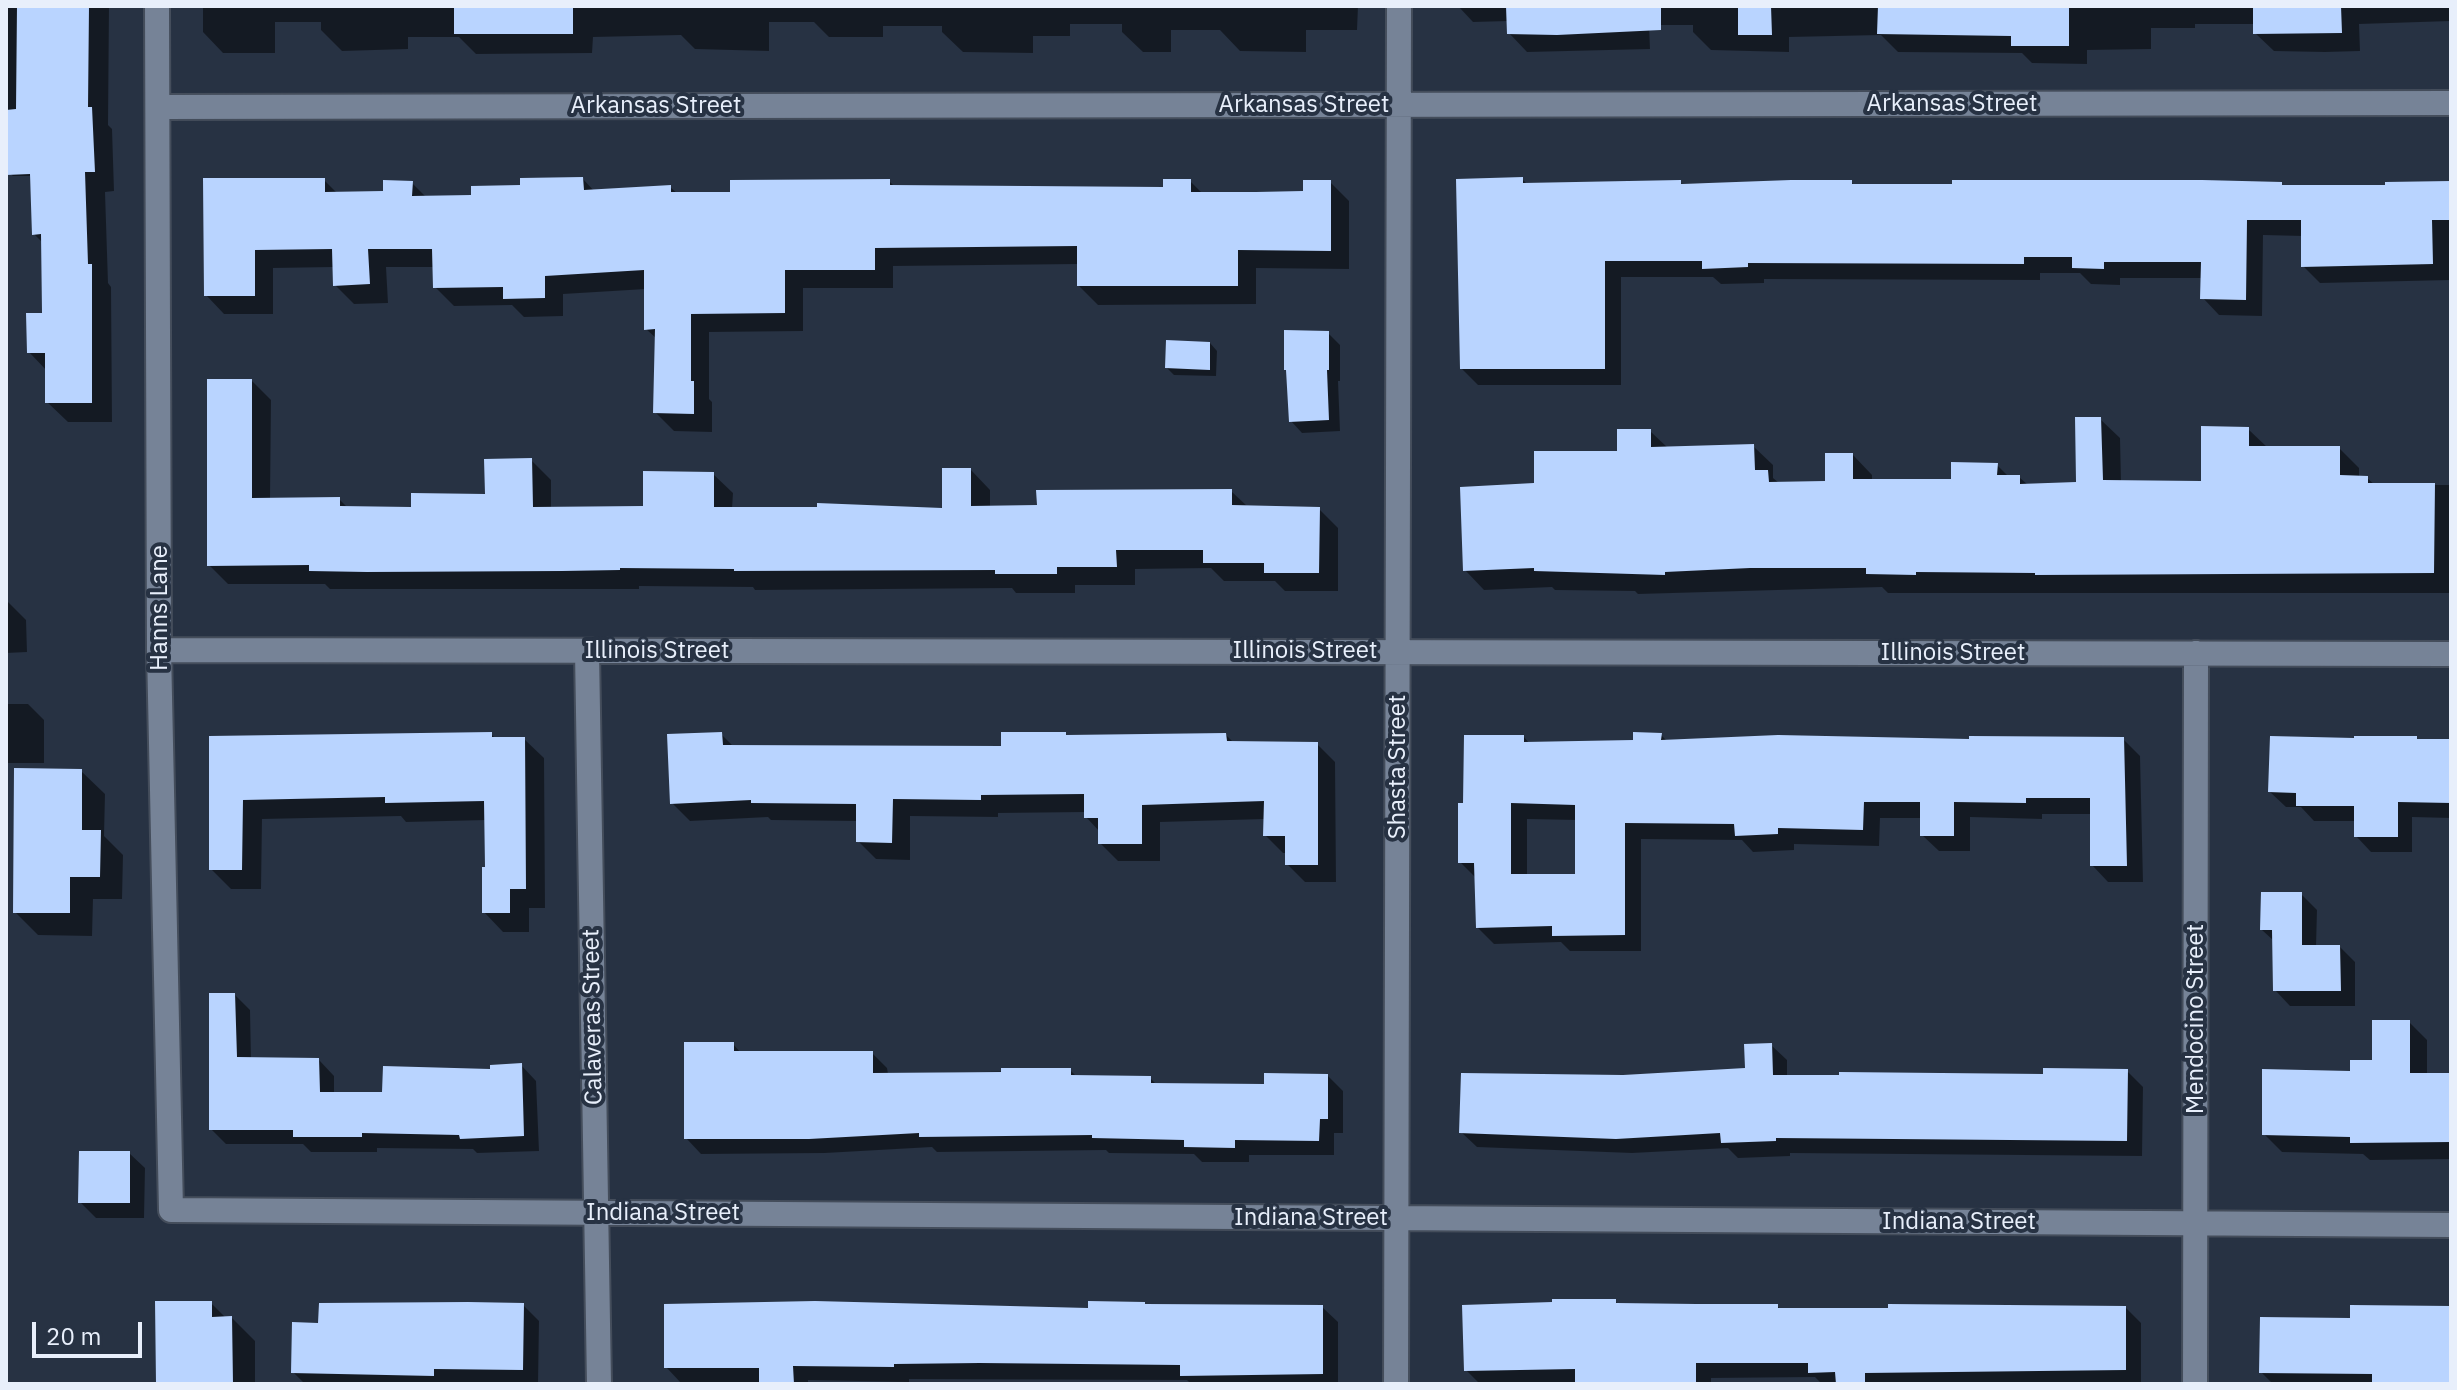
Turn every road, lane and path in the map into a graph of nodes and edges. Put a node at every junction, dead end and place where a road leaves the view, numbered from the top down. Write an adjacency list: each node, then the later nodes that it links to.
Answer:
1 (157, 6): 5 (street, Hanns Lane)
2 (1399, 6): 4 (street, Shasta Street)
3 (2451, 103): 4 (street, Arkansas Street)
4 (1400, 104): 5 (street, Arkansas Street); 8 (street, Shasta Street)
5 (158, 107): 6 (street, Hanns Lane)
6 (159, 650): 7 (street, Illinois Street); 11 (street, Hanns Lane)
7 (587, 651): 8 (street, Illinois Street); 12 (street, Calaveras Street)
8 (1398, 652): 9 (street, Illinois Street); 13 (street, Shasta Street)
9 (2196, 653): 10 (street, Illinois Street); 14 (street, Mendocino Street)
10 (2451, 654)
11 (171, 1210): 12 (street, Indiana Street)
12 (596, 1213): 13 (street, Indiana Street); 16 (street, Calaveras Street)
13 (1396, 1218): 14 (street, Indiana Street); 17 (street, Shasta Street)
14 (2196, 1223): 15 (street, Indiana Street); 18 (street, Mendocino Street)
15 (2451, 1225)
16 (599, 1384)
17 (1396, 1384)
18 (2195, 1384)

